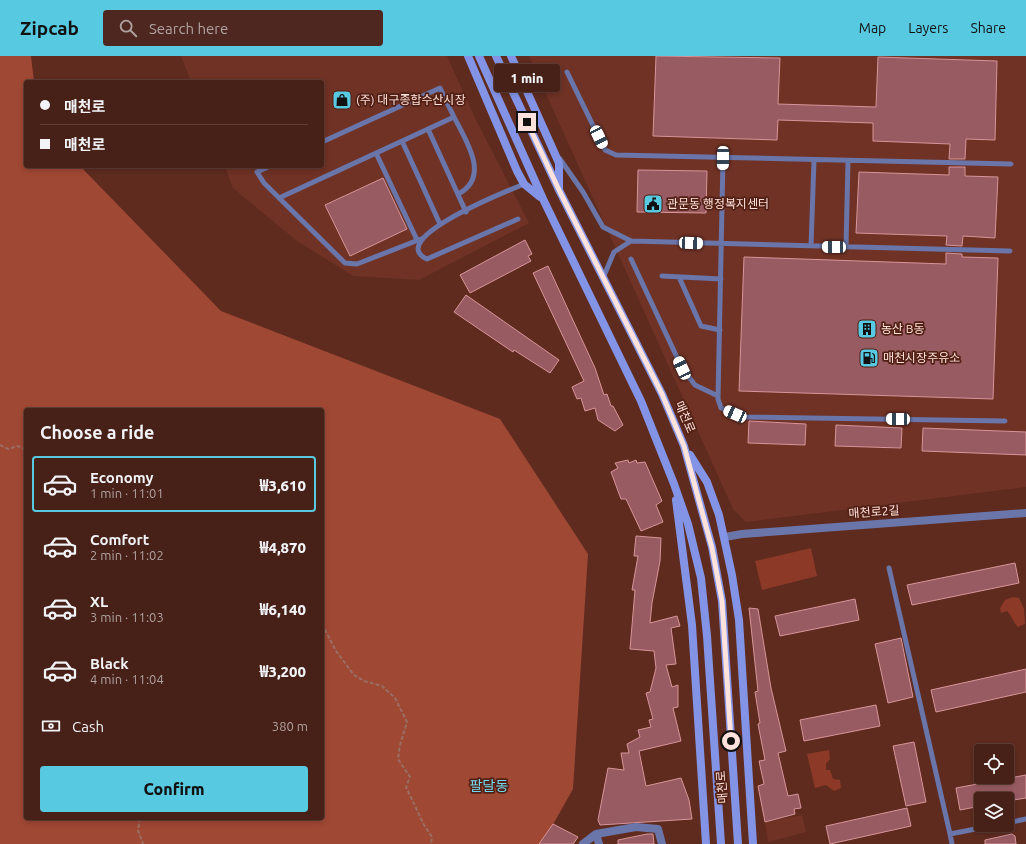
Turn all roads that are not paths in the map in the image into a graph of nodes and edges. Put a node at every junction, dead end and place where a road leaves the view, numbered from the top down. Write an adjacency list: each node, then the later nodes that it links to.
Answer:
1 (468, 56): 17 (main road)
2 (479, 56): 21 (main road, 매천로)
3 (496, 56): 18 (main road, 매천로)
4 (511, 56): 10 (main road)
5 (567, 72): 12 (lane)
6 (454, 117): 7 (lane); 8 (lane); 19 (lane)
7 (428, 129): 9 (lane); 19 (lane)
8 (324, 141)
9 (402, 141): 11 (lane); 24 (lane)
10 (551, 146): 18 (main road); 26 (lane)
11 (376, 153): 20 (lane); 25 (lane)
12 (723, 158): 13 (lane); 27 (lane)
13 (814, 160): 14 (lane); 28 (lane)
14 (848, 161): 15 (lane); 29 (lane)
15 (1010, 164)
16 (266, 168): 20 (lane)
17 (524, 184): 21 (main road); 22 (lane)
18 (560, 192): 34 (main road, 매천로)
19 (458, 194): 22 (lane)
20 (279, 198): 25 (lane)
21 (543, 199): 40 (main road, 매천로)
22 (466, 212): 24 (lane)
23 (518, 219): 25 (lane)
24 (440, 224): 25 (lane)
25 (420, 239)
26 (631, 241): 27 (lane); 34 (lane)
27 (721, 244): 28 (lane); 35 (lane)
28 (811, 246): 29 (lane)
29 (846, 247): 30 (lane)
30 (1010, 251)
31 (631, 259): 37 (lane)
32 (662, 276): 33 (lane)
33 (679, 277): 35 (lane); 36 (lane)
34 (603, 278): 39 (main road, 매천로)
35 (721, 279): 36 (lane)
36 (720, 330): 37 (lane)
37 (718, 396): 38 (lane)
38 (1005, 421)
39 (684, 446): 42 (main road); 54 (main road, 매천로)
40 (674, 484): 52 (main road); 53 (main road, 매천로)
41 (1026, 513): 42 (street, 매천로2길)
42 (725, 537): 55 (main road)
43 (889, 568): 48 (lane)
44 (1026, 819): 45 (lane)
45 (1014, 822)
46 (974, 829): 48 (lane)
47 (596, 834): 49 (street); 50 (street); 51 (street)
48 (950, 834): 56 (lane)
49 (583, 844)
50 (599, 844)
51 (662, 844)
52 (706, 844)
53 (721, 844)
54 (738, 844)
55 (754, 844)
56 (952, 844)

